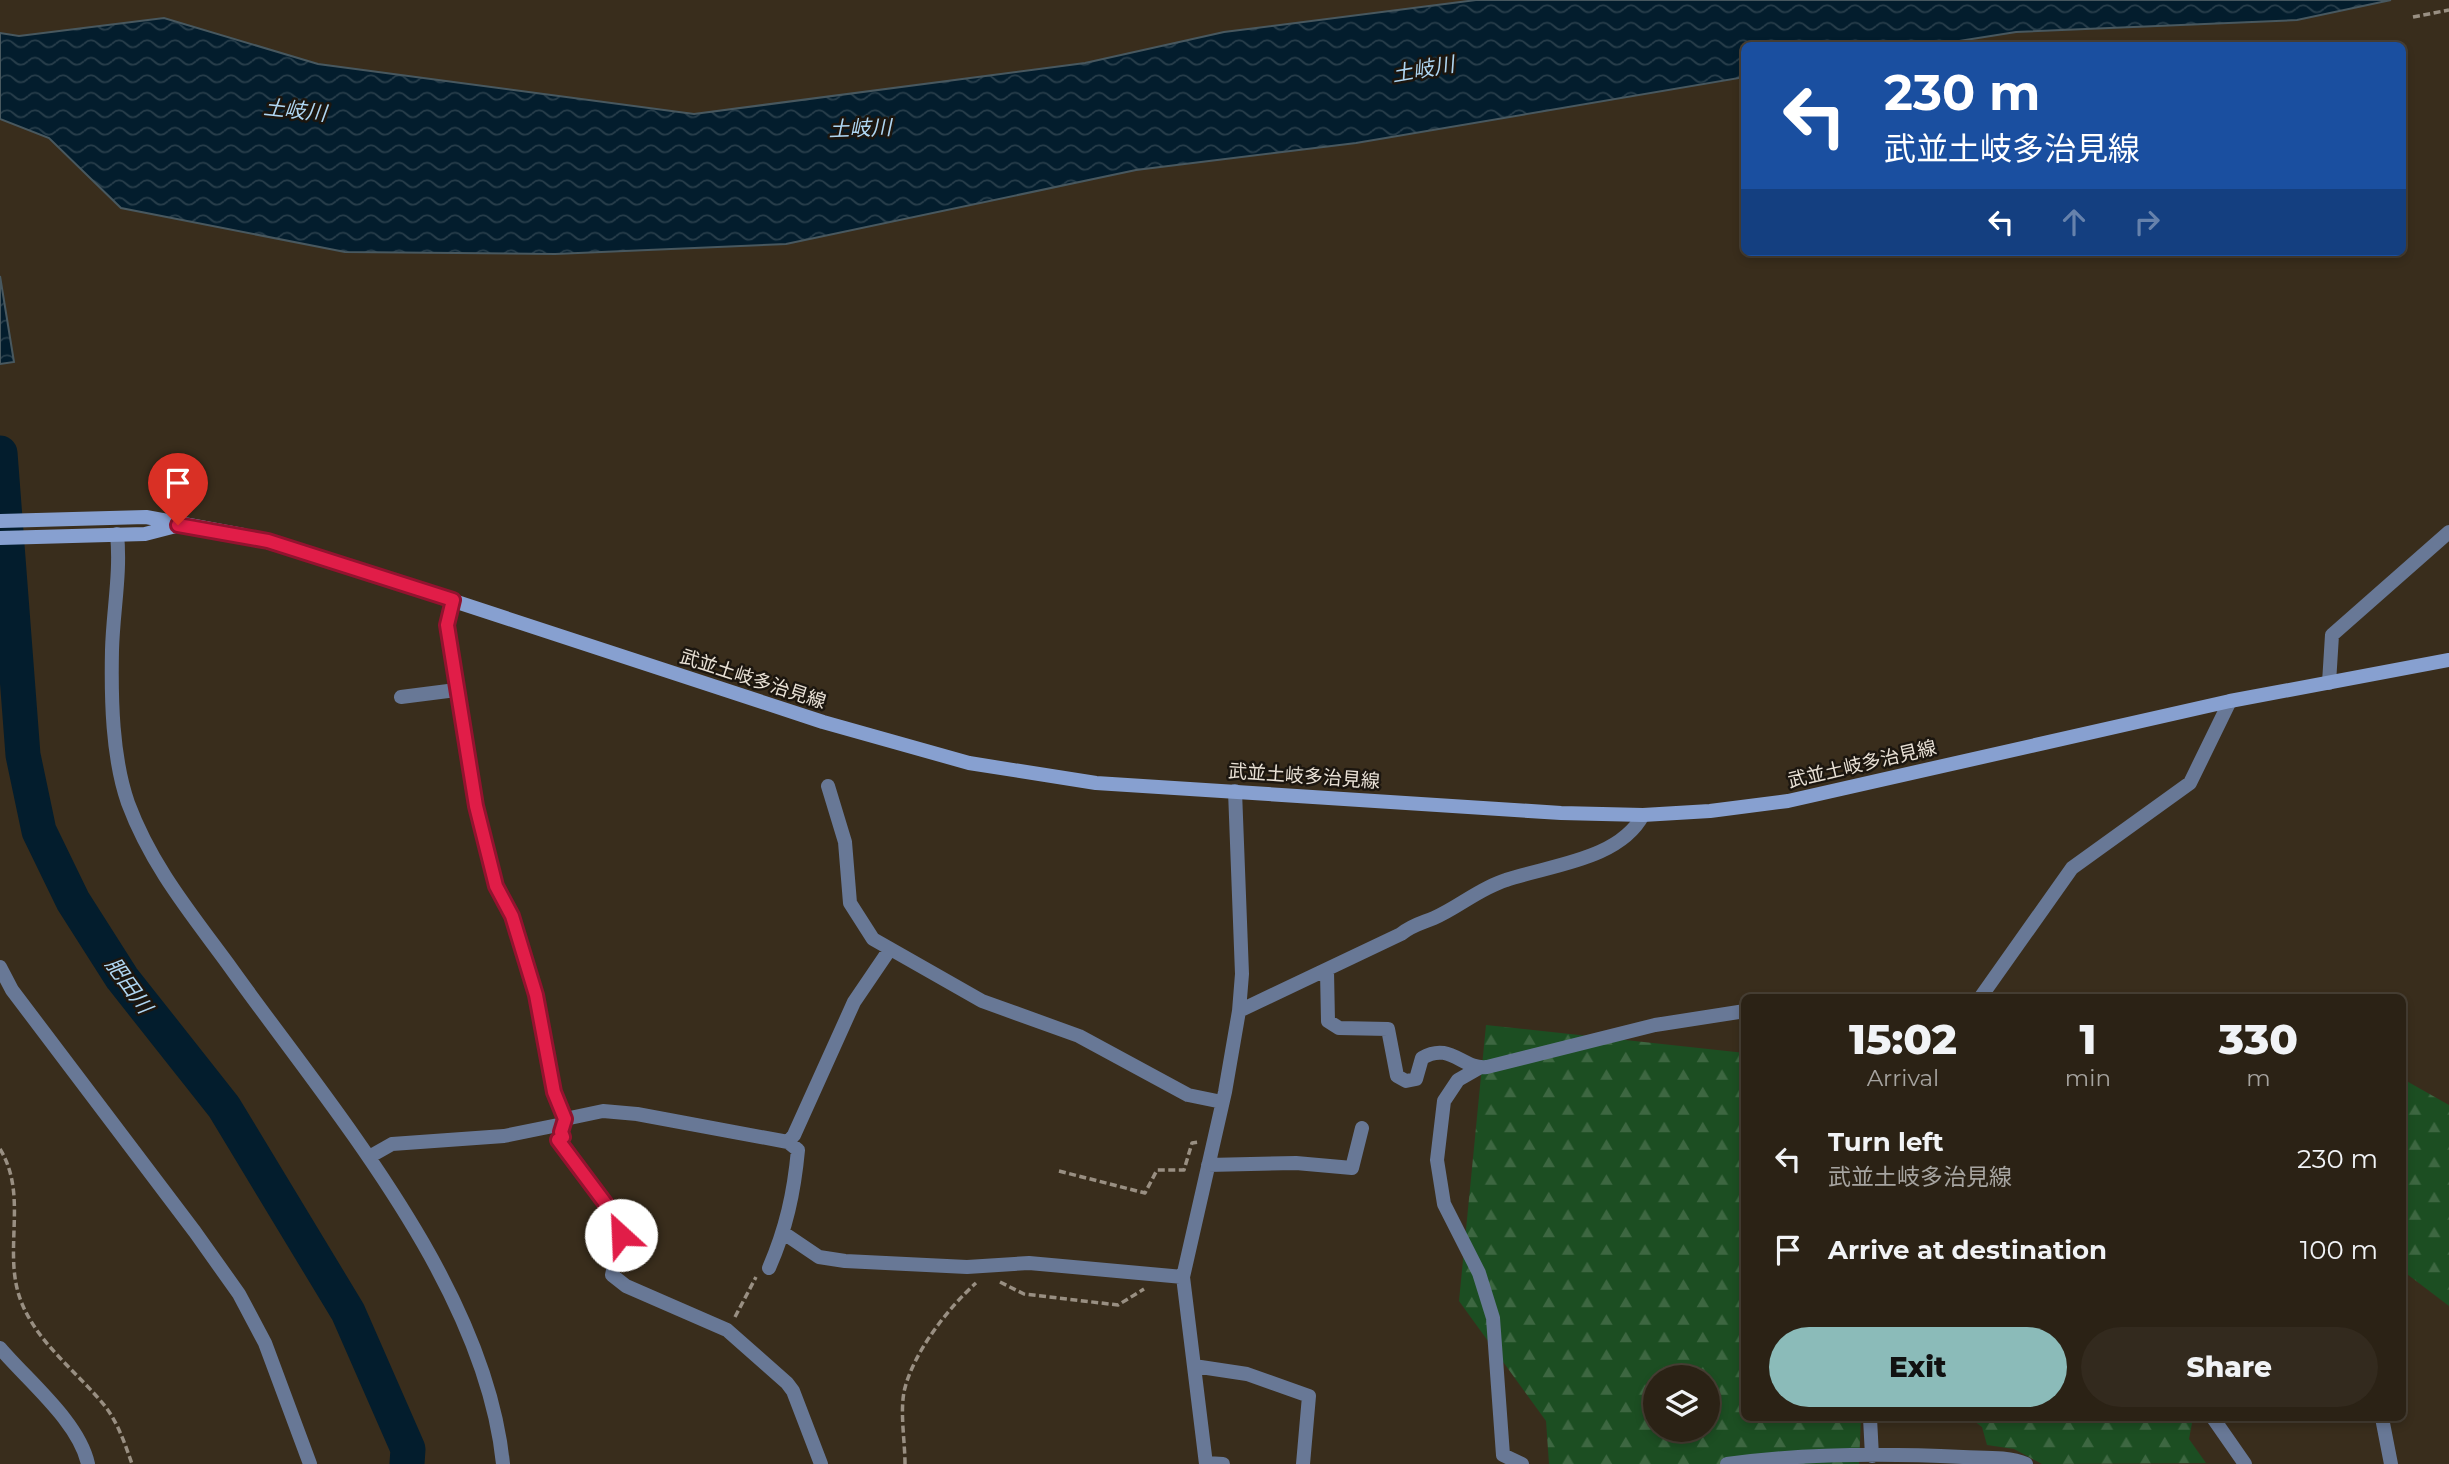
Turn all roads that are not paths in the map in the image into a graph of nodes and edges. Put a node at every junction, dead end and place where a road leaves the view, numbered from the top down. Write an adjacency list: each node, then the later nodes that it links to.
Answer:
1 (0, 521): 2 (main road, 武並土岐多治見線)
2 (178, 525): 4 (main road, 武並土岐多治見線); 6 (main road, 武並土岐多治見線)
3 (2449, 532): 8 (street)
4 (109, 534): 5 (main road, 武並土岐多治見線); 26 (street)
5 (0, 538)
6 (453, 600): 9 (street); 13 (main road, 武並土岐多治見線)
7 (2449, 660): 8 (main road, 武並土岐多治見線)
8 (2329, 683): 11 (main road, 武並土岐多治見線)
9 (456, 690): 10 (street); 23 (street)
10 (401, 697)
11 (2230, 701): 14 (main road, 武並土岐多治見線); 18 (street)
12 (828, 786): 15 (street)
13 (1235, 791): 14 (main road, 武並土岐多治見線); 19 (street)
14 (1643, 815): 17 (street)
15 (890, 949): 22 (street); 25 (street)
16 (0, 967): 39 (street)
17 (1327, 971): 19 (street); 21 (street)
18 (1983, 994)
19 (1239, 1011): 22 (street)
20 (1741, 1012): 21 (street)
21 (1479, 1068): 44 (street)
22 (1222, 1102): 27 (street)
23 (564, 1121): 25 (street); 26 (street); 41 (street)
24 (1362, 1128): 27 (street)
25 (788, 1142): 28 (street)
26 (369, 1157): 40 (street)
27 (1208, 1165): 30 (street)
28 (785, 1234): 29 (street); 30 (street)
29 (769, 1268)
30 (1183, 1277): 32 (street)
31 (0, 1348): 38 (street)
32 (1194, 1366): 37 (street); 43 (street)
33 (1870, 1421): 36 (street)
34 (2215, 1421): 47 (street)
35 (2383, 1421): 48 (street)
36 (1872, 1457): 45 (street); 46 (street)
37 (1206, 1463): 42 (street)
38 (88, 1464)
39 (310, 1464)
40 (503, 1464)
41 (821, 1464)
42 (1223, 1464)
43 (1303, 1464)
44 (1522, 1464)
45 (1727, 1464)
46 (2026, 1464)
47 (2245, 1464)
48 (2391, 1464)

